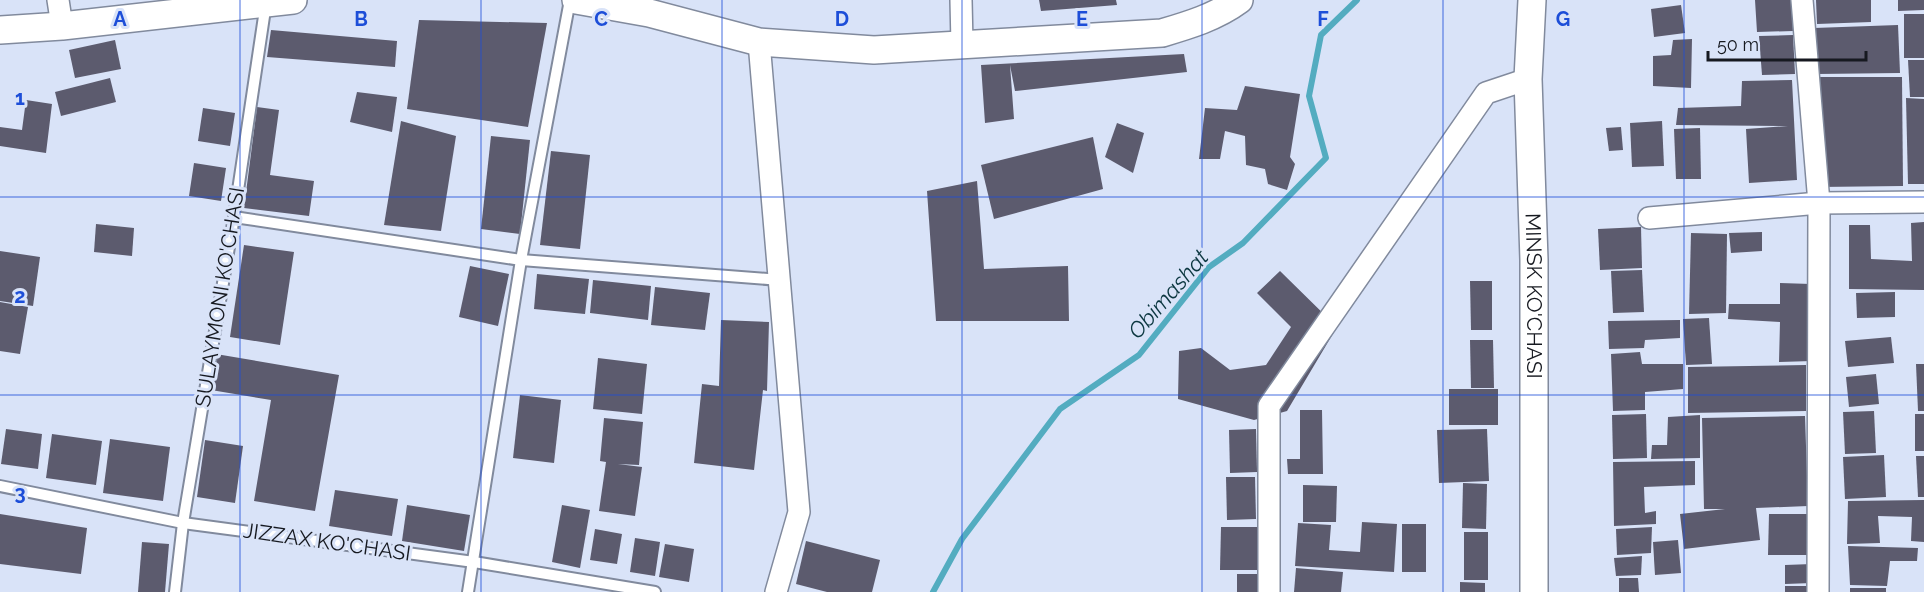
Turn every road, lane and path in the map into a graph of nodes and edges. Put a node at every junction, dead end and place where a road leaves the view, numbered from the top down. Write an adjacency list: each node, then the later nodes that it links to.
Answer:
1 (58, 0): 11 (street)
2 (293, 0): 9 (street)
3 (570, 0): 20 (lane)
4 (576, 0): 10 (street)
5 (961, 0): 14 (street)
6 (1239, 0): 14 (street)
7 (1532, 0): 15 (street, MINSK KO'CHASI)
8 (1802, 0): 17 (street)
9 (266, 1): 11 (street); 18 (lane, SULAYMONI KO'CHASI)
10 (652, 7): 13 (street)
11 (62, 26): 12 (street)
12 (0, 30)
13 (759, 42): 14 (street); 21 (street)
14 (962, 44)
15 (1528, 79): 29 (street); 30 (street, MINSK KO'CHASI)
16 (1924, 202): 17 (street)
17 (1819, 203): 19 (street); 31 (street)
18 (234, 217): 20 (lane); 23 (lane, SULAYMONI KO'CHASI)
19 (1649, 218)
20 (521, 260): 21 (lane); 24 (lane)
21 (780, 280): 28 (street)
22 (0, 486): 23 (lane, JIZZAX KO'CHASI)
23 (183, 523): 24 (lane, JIZZAX KO'CHASI); 25 (lane, SULAYMONI KO'CHASI)
24 (474, 562): 26 (lane); 27 (lane, JIZZAX KO'CHASI)
25 (175, 592)
26 (468, 592)
27 (655, 592)
28 (776, 592)
29 (1269, 592)
30 (1534, 592)
31 (1818, 592)

